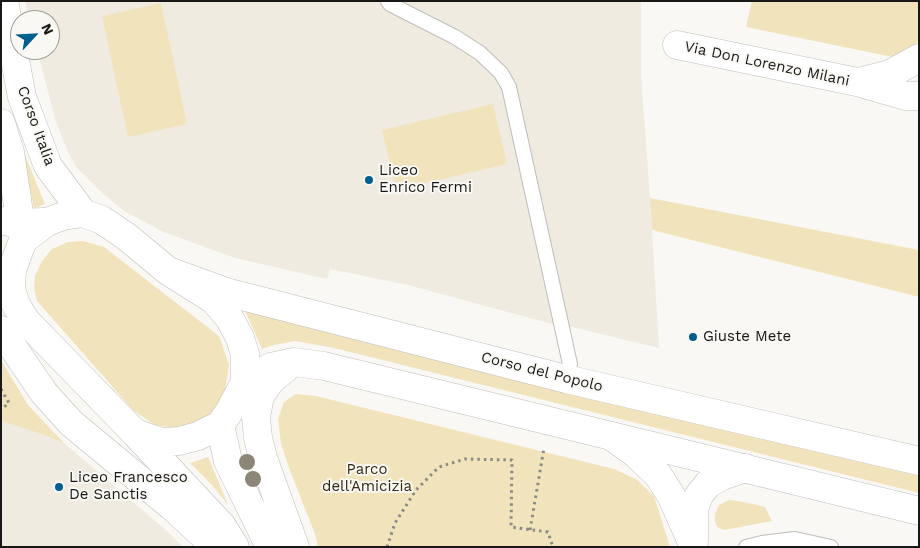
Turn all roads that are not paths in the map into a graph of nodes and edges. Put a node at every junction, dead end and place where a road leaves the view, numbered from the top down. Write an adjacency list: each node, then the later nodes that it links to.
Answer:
1 (4, 1): 8 (street, Corso Italia)
2 (388, 1): 14 (lane)
3 (677, 45): 5 (street, Via Don Lorenzo Milani)
4 (919, 58): 5 (street)
5 (857, 82): 6 (street, Via Don Lorenzo Milani)
6 (919, 96)
7 (1, 123): 9 (street)
8 (82, 213): 9 (street); 11 (street)
9 (15, 228): 10 (street)
10 (7, 265): 17 (street)
11 (168, 271): 14 (street, Corso del Popolo); 15 (street)
12 (1, 330): 23 (street)
13 (294, 362): 15 (street); 18 (street); 26 (street)
14 (566, 379): 19 (street, Corso del Popolo)
15 (245, 382): 16 (street)
16 (220, 426): 17 (street); 25 (street)
17 (135, 433): 24 (street)
18 (611, 436): 20 (street); 22 (street)
19 (919, 461)
20 (745, 468): 21 (street); 22 (street)
21 (919, 511)
22 (694, 546)
23 (213, 547)
24 (234, 547)
25 (270, 547)
26 (295, 547)
27 (746, 547): 28 (lane)
28 (831, 547)

